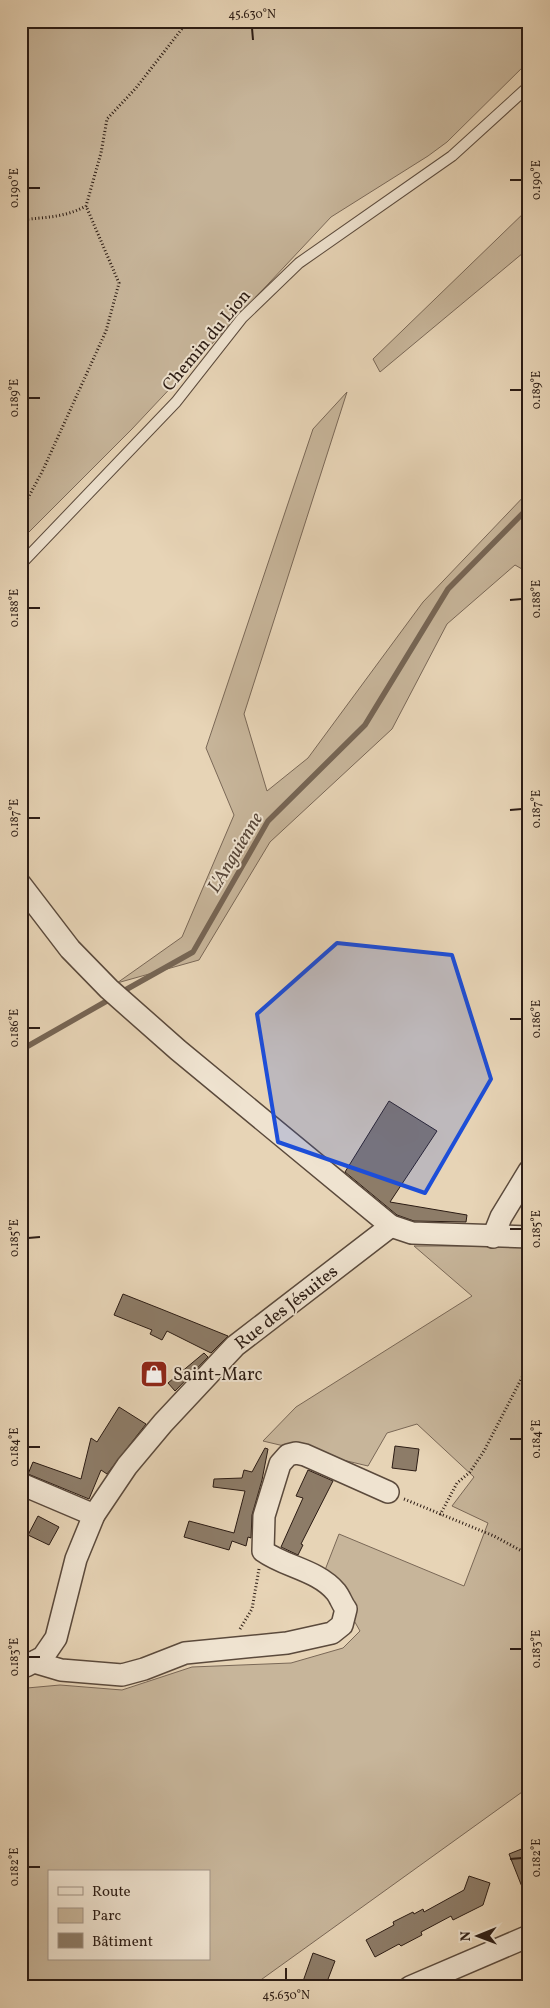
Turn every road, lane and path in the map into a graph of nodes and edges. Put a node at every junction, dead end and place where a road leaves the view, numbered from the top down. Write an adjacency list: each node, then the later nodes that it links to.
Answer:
1 (188, 21): 3 (path)
2 (529, 86): 6 (lane, Chemin du Lion)
3 (86, 206): 4 (path); 5 (path)
4 (21, 220)
5 (21, 510)
6 (21, 564)
7 (21, 885): 9 (street)
8 (529, 1172): 10 (street)
9 (391, 1226): 10 (street); 16 (street, Rue des Jésuites)
10 (493, 1237): 11 (street)
11 (529, 1238)
12 (529, 1364): 15 (path)
13 (21, 1484): 16 (street)
14 (388, 1492): 15 (path); 17 (street)
15 (440, 1514): 18 (path)
16 (94, 1515): 20 (street, Rue des Jésuites)
17 (263, 1550): 19 (path); 19 (street)
18 (529, 1555)
19 (214, 1649): 20 (street)
20 (27, 1666)
21 (529, 1936): 22 (street)
22 (410, 1987)

